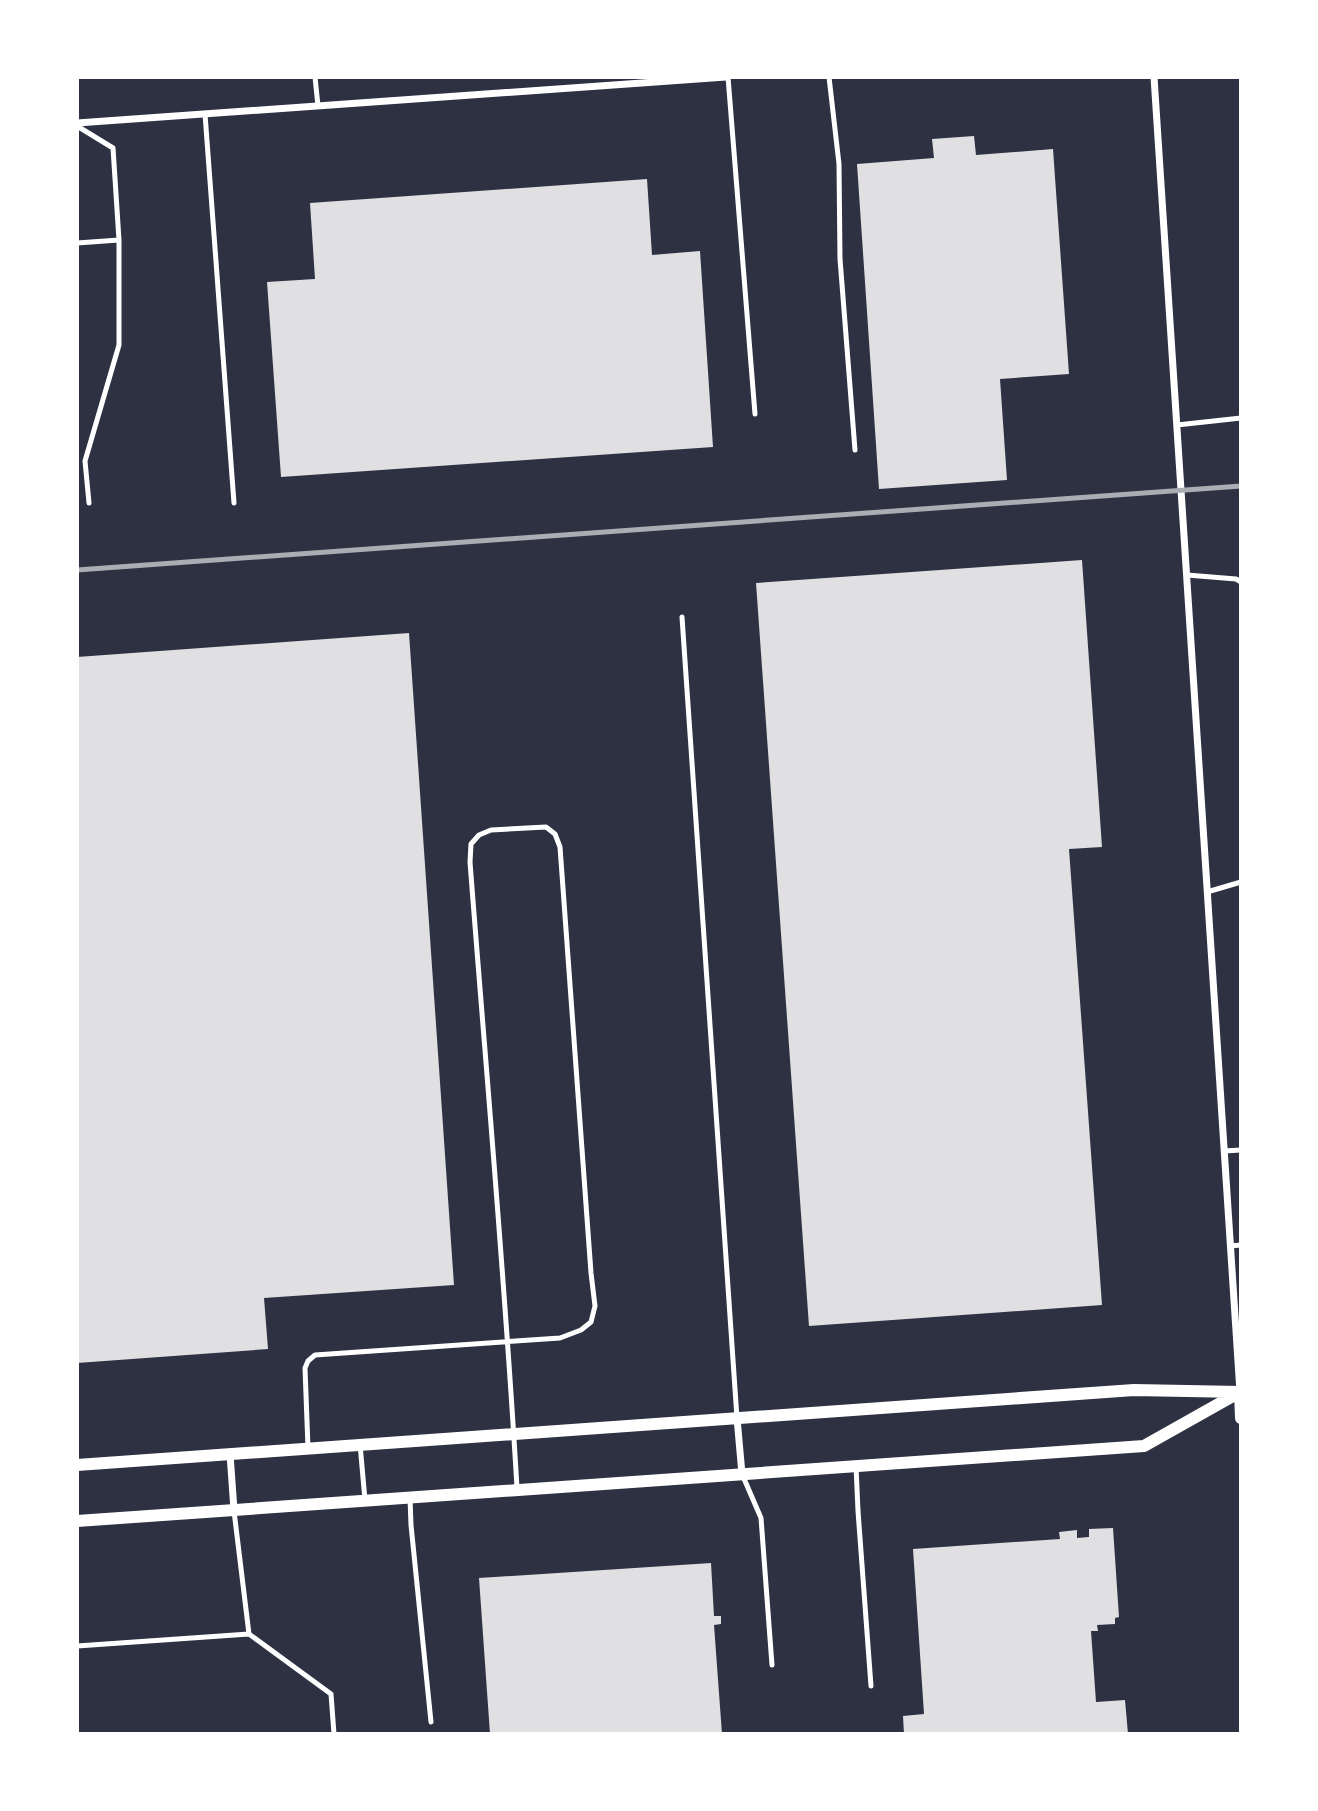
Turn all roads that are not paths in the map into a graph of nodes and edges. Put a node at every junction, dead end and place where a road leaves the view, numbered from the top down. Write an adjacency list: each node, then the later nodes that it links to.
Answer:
1 (315, 77): 5 (lane)
2 (727, 77): 5 (street); 10 (lane)
3 (829, 77): 13 (lane)
4 (1154, 77): 12 (street)
5 (318, 106): 6 (street)
6 (205, 114): 7 (street); 15 (lane)
7 (77, 125): 8 (lane)
8 (119, 240): 9 (lane); 14 (lane)
9 (77, 243)
10 (755, 414)
11 (1241, 418): 12 (lane)
12 (1177, 425): 16 (street)
13 (855, 450)
14 (89, 503)
15 (234, 503)
16 (1187, 575): 17 (lane); 20 (street)
17 (1241, 582)
18 (682, 617): 27 (lane)
19 (1241, 882): 20 (lane)
20 (1207, 892): 22 (street)
21 (1241, 1150): 22 (lane)
22 (1224, 1152): 24 (street)
23 (1241, 1245): 24 (lane)
24 (1230, 1246): 26 (street)
25 (507, 1342): 25 (lane); 29 (lane); 31 (lane)
26 (1240, 1392): 27 (street); 28 (street); 34 (street)
27 (737, 1418): 29 (street); 35 (street)
28 (1241, 1418)
29 (514, 1434): 30 (street); 36 (lane)
30 (360, 1444): 31 (street); 38 (lane)
31 (308, 1448): 32 (street)
32 (230, 1454): 33 (street); 39 (street)
33 (77, 1465)
34 (856, 1466): 35 (street); 44 (lane)
35 (742, 1474): 36 (street); 43 (lane)
36 (517, 1490): 37 (street)
37 (410, 1498): 38 (street); 45 (lane)
38 (366, 1501): 39 (street)
39 (234, 1510): 40 (street); 41 (lane)
40 (77, 1521)
41 (249, 1634): 42 (lane); 46 (lane)
42 (77, 1646)
43 (772, 1665)
44 (871, 1686)
45 (431, 1722)
46 (334, 1734)

